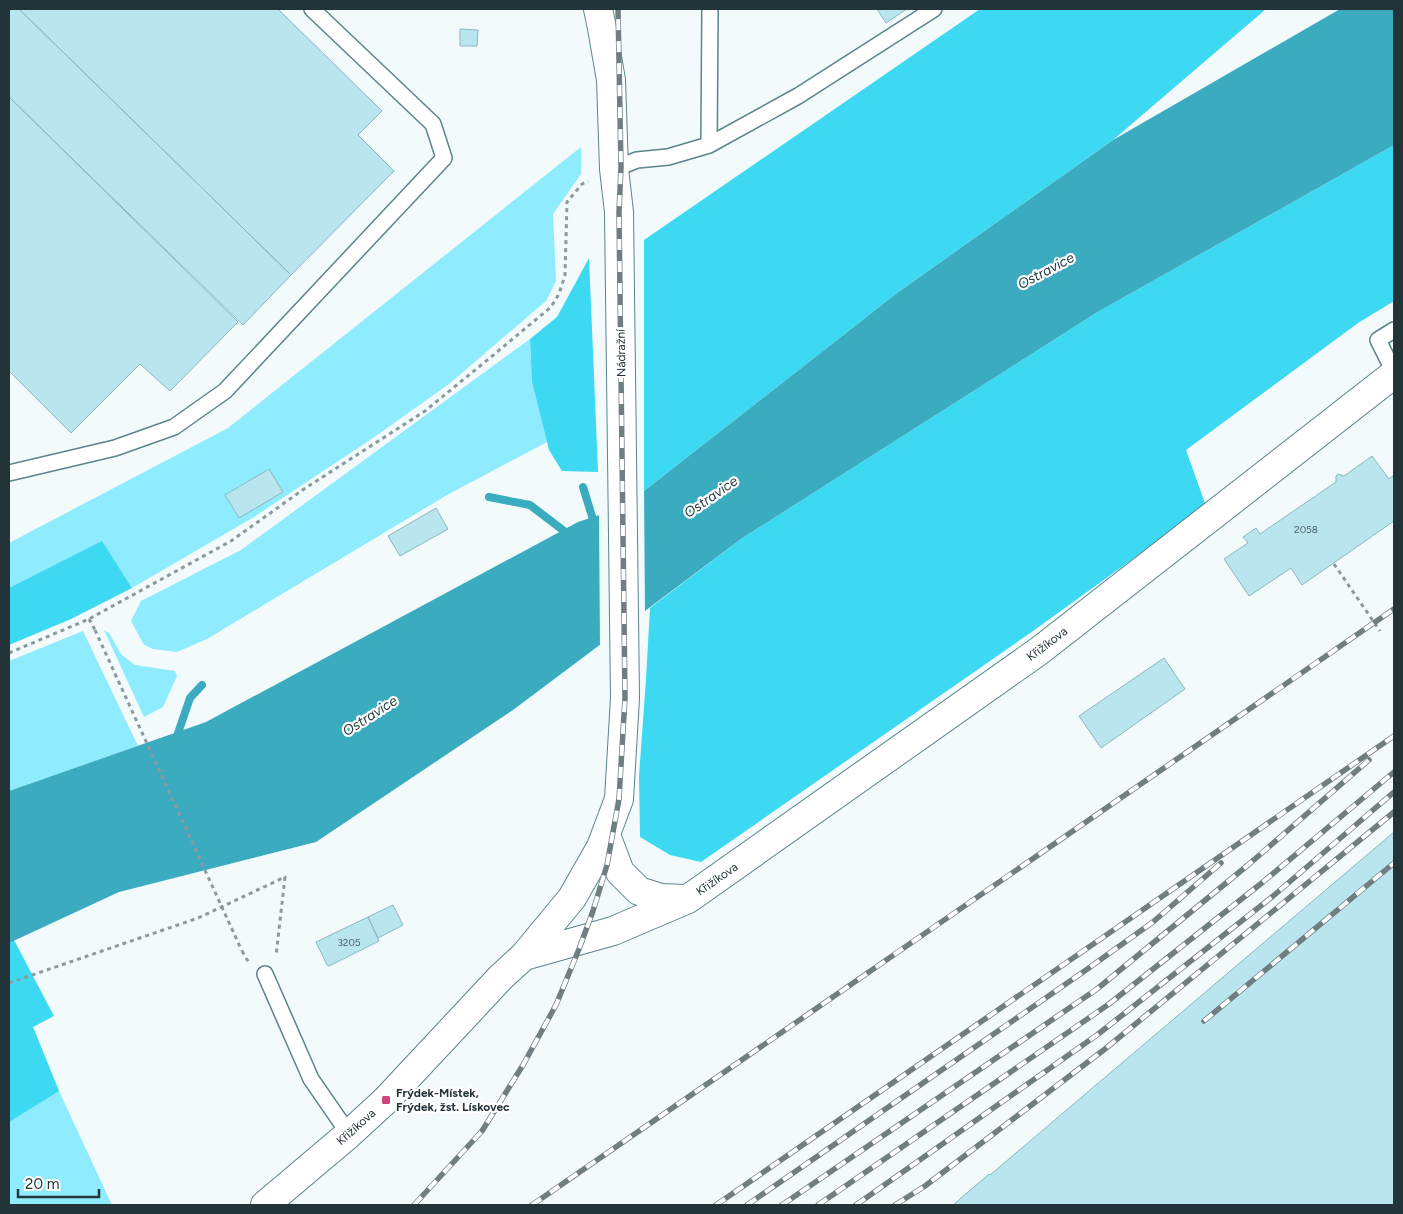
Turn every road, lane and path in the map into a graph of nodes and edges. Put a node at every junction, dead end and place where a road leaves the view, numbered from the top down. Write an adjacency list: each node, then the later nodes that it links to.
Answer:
1 (312, 9): 9 (lane)
2 (598, 9): 6 (street, Nádražní)
3 (710, 9): 5 (lane)
4 (934, 9): 5 (lane)
5 (709, 145): 6 (lane)
6 (614, 169): 11 (path); 14 (street, Nádražní)
7 (1394, 330): 8 (lane)
8 (1394, 373): 16 (street, Křižíkova)
9 (9, 473)
10 (1334, 564): 12 (path)
11 (89, 619): 13 (path); 17 (path, bridge)
12 (1380, 631)
13 (9, 653)
14 (625, 698): 15 (street, Křižíkova)
15 (606, 835): 16 (street, Křižíkova); 18 (street, Křižíkova)
16 (688, 899): 18 (street, Křižíkova)
17 (242, 951)
18 (524, 956): 21 (street, Křižíkova)
19 (265, 974): 20 (path); 21 (lane)
20 (9, 983)
21 (349, 1134): 22 (street, Křižíkova)
22 (265, 1205)

